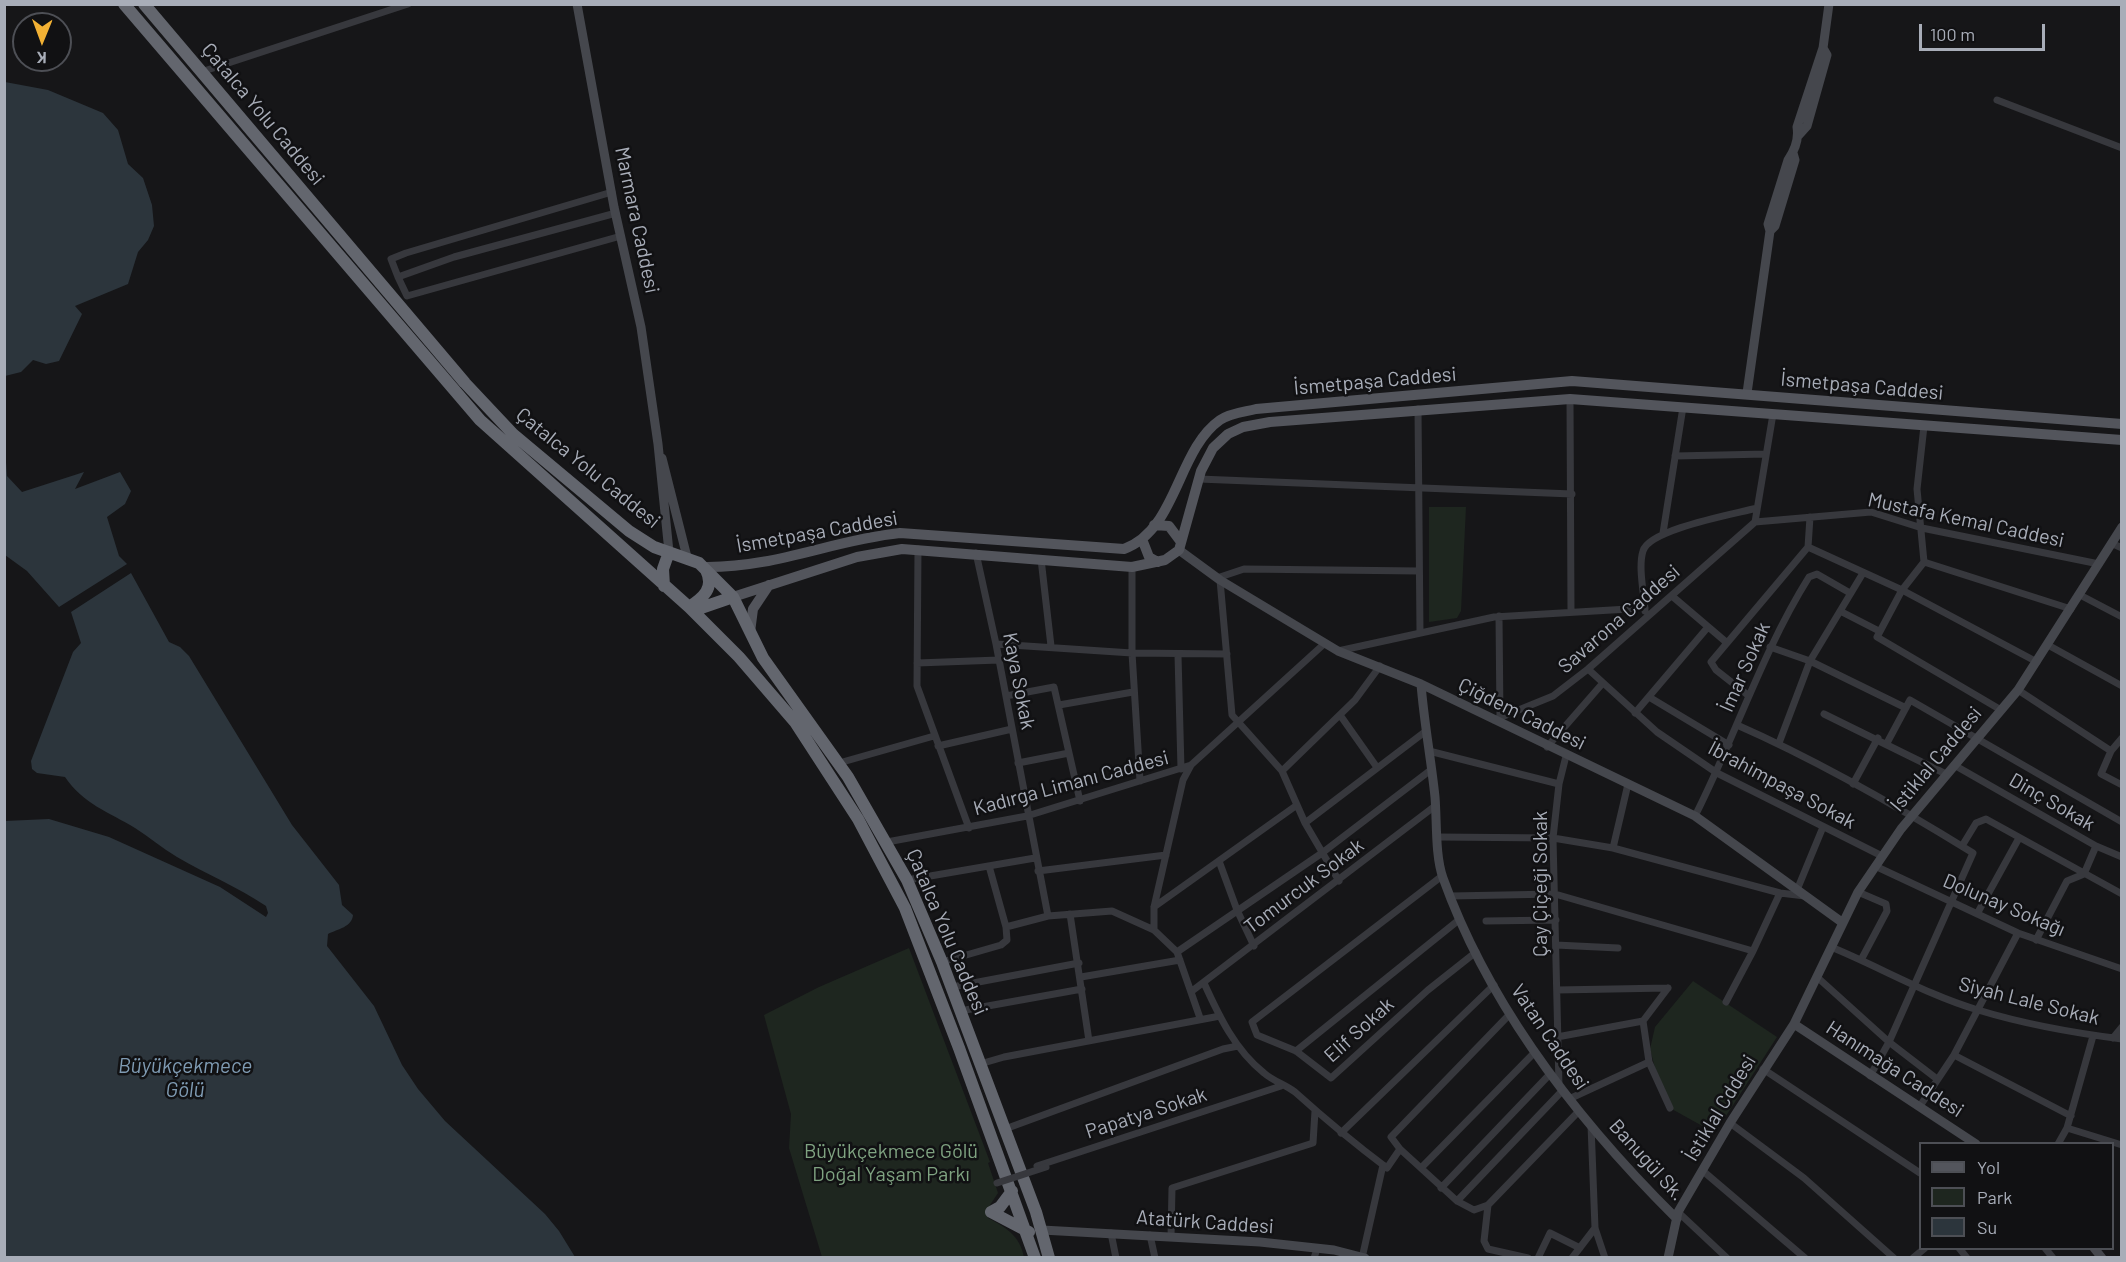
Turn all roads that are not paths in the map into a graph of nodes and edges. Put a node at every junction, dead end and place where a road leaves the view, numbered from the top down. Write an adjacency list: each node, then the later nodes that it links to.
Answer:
1 (124, 4): 66 (highway, Çatalca Yolu Caddesi)
2 (144, 4): 7 (highway, Çatalca Yolu Caddesi)
3 (408, 4): 6 (street)
4 (577, 4): 10 (main road, Marmara Caddesi)
5 (1829, 4): 16 (main road)
6 (382, 8): 7 (street)
7 (201, 72): 51 (highway, Çatalca Yolu Caddesi)
8 (1997, 100): 9 (street)
9 (2121, 147)
10 (612, 192): 11 (main road, Marmara Caddesi); 13 (street)
11 (616, 213): 12 (main road, Marmara Caddesi); 13 (street)
12 (621, 236): 13 (street); 31 (main road, Marmara Caddesi)
13 (399, 277)
14 (1572, 381): 15 (main road, İsmetpaşa Caddesi); 16 (main road, İsmetpaşa Caddesi); 17 (main road)
15 (1446, 393): 18 (main road, İsmetpaşa Caddesi); 20 (main road)
16 (1747, 393): 22 (main road, İsmetpaşa Caddesi); 23 (main road)
17 (1570, 399): 19 (main road, İsmetpaşa Caddesi); 20 (main road, İsmetpaşa Caddesi); 36 (street)
18 (1300, 405): 26 (main road); 40 (main road, İsmetpaşa Caddesi)
19 (1683, 407): 23 (main road, İsmetpaşa Caddesi); 33 (street)
20 (1448, 408): 21 (main road, İsmetpaşa Caddesi)
21 (1418, 409): 26 (main road, İsmetpaşa Caddesi); 35 (street)
22 (1926, 410): 25 (main road, İsmetpaşa Caddesi); 28 (main road)
23 (1744, 411): 24 (main road, İsmetpaşa Caddesi)
24 (1773, 414): 28 (main road, İsmetpaşa Caddesi); 32 (street)
25 (2042, 418): 27 (main road, İsmetpaşa Caddesi); 29 (main road)
26 (1301, 420): 34 (main road, İsmetpaşa Caddesi)
27 (2121, 424)
28 (1924, 426): 29 (main road, İsmetpaşa Caddesi); 42 (street)
29 (2040, 435): 30 (main road, İsmetpaşa Caddesi)
30 (2121, 440)
31 (658, 444): 51 (main road); 54 (main road)
32 (1766, 453): 33 (street); 37 (street)
33 (1674, 456): 43 (street)
34 (1199, 479): 35 (street); 47 (main road, İsmetpaşa Caddesi)
35 (1420, 488): 36 (street); 62 (street)
36 (1572, 494): 75 (street)
37 (1757, 508): 39 (street); 43 (street)
38 (1810, 517): 39 (street, Mustafa Kemal Caddesi); 42 (street, Mustafa Kemal Caddesi); 48 (street)
39 (1755, 522): 70 (street, Savarona Caddesi)
40 (1154, 525): 45 (main road, İsmetpaşa Caddesi); 47 (main road)
41 (2121, 527): 46 (main road, İstiklal Caddesi)
42 (1922, 528): 57 (street); 58 (street, Mustafa Kemal Caddesi)
43 (1663, 533): 73 (street)
44 (968, 538): 45 (main road, İsmetpaşa Caddesi); 52 (main road, İsmetpaşa Caddesi); 53 (main road)
45 (1142, 539): 56 (main road)
46 (2111, 543): 50 (street); 58 (main road, İstiklal Caddesi)
47 (1180, 546): 56 (main road, İsmetpaşa Caddesi); 64 (main road, Çiğdem Caddesi)
48 (1808, 547): 63 (street); 84 (street)
49 (918, 548): 53 (main road, İsmetpaşa Caddesi); 61 (main road, İsmetpaşa Caddesi); 97 (street)
50 (2121, 548)
51 (669, 552): 54 (highway, Çatalca Yolu Caddesi); 66 (highway)
52 (811, 553): 59 (main road, İsmetpaşa Caddesi); 61 (main road)
53 (972, 553): 55 (main road, İsmetpaşa Caddesi); 85 (street, Kaya Sokak)
54 (687, 557): 59 (highway, Çatalca Yolu Caddesi)
55 (1041, 559): 60 (main road, İsmetpaşa Caddesi); 88 (street)
56 (1158, 562): 60 (main road, İsmetpaşa Caddesi)
57 (1924, 562): 67 (street); 74 (street)
58 (2099, 564): 69 (main road, İstiklal Caddesi)
59 (704, 567): 71 (highway, Çatalca Yolu Caddesi); 72 (highway)
60 (1132, 567): 91 (street)
61 (816, 569): 65 (main road, İsmetpaşa Caddesi)
62 (1419, 571): 64 (street); 83 (street)
63 (1863, 573): 67 (street); 68 (street)
64 (1218, 579): 86 (main road, Çiğdem Caddesi); 92 (street)
65 (770, 585): 71 (main road, İsmetpaşa Caddesi); 81 (main road)
66 (664, 586): 72 (highway, Çatalca Yolu Caddesi)
67 (1902, 591): 82 (street); 96 (street)
68 (1850, 593): 76 (street); 89 (street, İmar Sokak)
69 (2080, 595): 74 (main road, İstiklal Caddesi); 78 (street)
70 (1672, 596): 79 (street, Savarona Caddesi); 80 (street)
71 (733, 597): 72 (highway); 81 (highway, Çatalca Yolu Caddesi)
72 (689, 608): 266 (highway, Çatalca Yolu Caddesi)
73 (1645, 608): 75 (street); 79 (street)
74 (2071, 609): 87 (main road, İstiklal Caddesi)
75 (1571, 612): 77 (street)
76 (1840, 612): 82 (street); 95 (street)
77 (1499, 616): 83 (street); 114 (street)
78 (2121, 616)
79 (1646, 619): 99 (street, Savarona Caddesi)
80 (1708, 627): 84 (street); 107 (street)
81 (750, 632): 132 (highway, Çatalca Yolu Caddesi)
82 (1880, 632): 110 (street)
83 (1420, 633): 90 (street)
84 (1726, 642): 106 (street)
85 (996, 644): 88 (street); 94 (street, Kaya Sokak)
86 (1324, 644): 90 (main road, Çiğdem Caddesi); 115 (street, Kadırga Limanı Caddesi)
87 (2048, 645): 96 (main road, İstiklal Caddesi); 102 (street)
88 (1051, 646): 91 (street)
89 (1770, 647): 95 (street); 106 (street, İmar Sokak)
90 (1338, 651): 98 (main road, Çiğdem Caddesi)
91 (1132, 653): 93 (street); 104 (street)
92 (1227, 654): 93 (street); 115 (street)
93 (1178, 655): 138 (street)
94 (999, 660): 97 (street); 105 (street, Kaya Sokak)
95 (1810, 662): 109 (street); 123 (street)
96 (2037, 662): 103 (main road, İstiklal Caddesi)
97 (917, 663): 119 (street)
98 (1380, 666): 100 (main road, Çiğdem Caddesi); 113 (street)
99 (1588, 669): 101 (street, İbrahimpaşa Sokak); 114 (street, Savarona Caddesi)
100 (1421, 684): 114 (main road, Çiğdem Caddesi); 118 (main road, Vatan Caddesi)
101 (1602, 684): 111 (street, İbrahimpaşa Sokak); 127 (street)
102 (2121, 686)
103 (2018, 690): 110 (main road, İstiklal Caddesi); 129 (street)
104 (1133, 692): 108 (street); 142 (street)
105 (1006, 696): 108 (street); 117 (street, Kaya Sokak)
106 (1749, 696): 116 (street, İmar Sokak)
107 (1649, 698): 111 (street); 125 (street)
108 (1059, 705): 130 (street)
109 (1906, 708): 122 (street); 124 (street)
110 (2001, 710): 122 (main road, İstiklal Caddesi)
111 (1635, 713): 140 (street, İbrahimpaşa Sokak)
112 (1824, 714): 120 (street)
113 (1340, 715): 136 (street); 139 (street)
114 (1496, 720): 127 (main road, Çiğdem Caddesi)
115 (1237, 721): 134 (street, Kadırga Limanı Caddesi); 139 (street)
116 (1737, 725): 123 (street); 125 (street, İmar Sokak)
117 (1012, 729): 126 (street); 133 (street, Kaya Sokak)
118 (1426, 731): 128 (main road, Vatan Caddesi); 136 (street)
119 (934, 736): 126 (street); 132 (street)
120 (1878, 738): 124 (street); 145 (street)
121 (2121, 738): 129 (street)
122 (1974, 739): 135 (main road, İstiklal Caddesi); 153 (street)
123 (1779, 743): 145 (street)
124 (1887, 743): 141 (street)
125 (1729, 745): 140 (street, İmar Sokak)
126 (938, 746): 156 (street)
127 (1547, 747): 131 (main road, Çiğdem Caddesi)
128 (1429, 751): 137 (main road, Vatan Caddesi); 143 (street)
129 (2111, 751): 146 (street)
130 (1069, 753): 133 (street); 147 (street)
131 (1566, 756): 143 (street, Çay Çiçeği Sokak); 144 (main road, Çiğdem Caddesi)
132 (839, 763): 160 (highway, Çatalca Yolu Caddesi)
133 (1018, 763): 150 (street, Kaya Sokak)
134 (1191, 765): 138 (street, Kadırga Limanı Caddesi); 165 (street)
135 (1954, 765): 141 (main road, İstiklal Caddesi); 162 (street, Dinç Sokak)
136 (1376, 766): 154 (street)
137 (1432, 769): 149 (main road, Vatan Caddesi); 164 (street)
138 (1181, 770): 142 (street, Kadırga Limanı Caddesi)
139 (1282, 771): 148 (street)
140 (1717, 773): 151 (street, İmar Sokak); 155 (street, İbrahimpaşa Sokak)
141 (1946, 774): 152 (main road, İstiklal Caddesi)
142 (1140, 781): 147 (street, Kadırga Limanı Caddesi)
143 (1559, 784): 158 (street, Çay Çiçeği Sokak)
144 (1628, 784): 151 (main road, Çiğdem Caddesi); 163 (street)
145 (1854, 784): 152 (street)
146 (2121, 785)
147 (1080, 801): 150 (street, Kadırga Limanı Caddesi)
148 (1297, 805): 154 (street); 169 (street)
149 (1435, 806): 157 (main road, Vatan Caddesi); 176 (street, Tomurcuk Sokak)
150 (1027, 816): 156 (street, Kadırga Limanı Caddesi); 168 (street, Kaya Sokak)
151 (1695, 816): 179 (main road, Çiğdem Caddesi)
152 (1913, 816): 161 (street); 166 (main road, İstiklal Caddesi)
153 (2121, 822)
154 (1305, 823): 164 (street)
155 (1823, 827): 166 (street, İbrahimpaşa Sokak); 179 (street)
156 (969, 828): 160 (street, Kadırga Limanı Caddesi)
157 (1438, 837): 158 (street); 174 (main road, Vatan Caddesi)
158 (1553, 838): 163 (street); 180 (street, Çay Çiçeği Sokak)
159 (2019, 838): 161 (street); 173 (street); 187 (street)
160 (887, 842): 175 (highway, Çatalca Yolu Caddesi)
161 (1962, 846): 183 (street)
162 (2096, 846): 167 (street); 173 (street, Dinç Sokak)
163 (1613, 848): 178 (street)
164 (1322, 853): 176 (street); 185 (street)
165 (1166, 855): 172 (street); 184 (street)
166 (1882, 856): 171 (main road, İstiklal Caddesi)
167 (2121, 857)
168 (1035, 858): 170 (street); 172 (street, Kaya Sokak)
169 (1219, 861): 184 (street); 185 (street)
170 (989, 866): 175 (street); 193 (street)
171 (1875, 866): 177 (main road, İstiklal Caddesi); 183 (street, Dolunay Sokağı)
172 (1038, 871): 188 (street, Kaya Sokak)
173 (2084, 874): 181 (street); 196 (street, Dinç Sokak)
174 (1442, 876): 182 (main road, Vatan Caddesi); 232 (street, Elif Sokak)
175 (907, 880): 205 (highway, Çatalca Yolu Caddesi)
176 (1339, 881): 198 (street, Tomurcuk Sokak)
177 (1858, 892): 192 (main road, İstiklal Caddesi); 204 (street)
178 (1780, 893): 179 (street); 201 (street)
179 (1801, 893): 192 (main road, Çiğdem Caddesi)
180 (1556, 894): 182 (street); 190 (street, Çay Çiçeği Sokak); 201 (street)
181 (2121, 894)
182 (1451, 896): 189 (main road, Vatan Caddesi)
183 (1950, 901): 187 (street, Dolunay Sokağı); 212 (street)
184 (1154, 907): 194 (street)
185 (1237, 910): 198 (street); 203 (street)
186 (1070, 914): 188 (street); 194 (street); 206 (street)
187 (1977, 914): 195 (street, Dolunay Sokağı)
188 (1047, 916): 193 (street)
189 (1460, 919): 202 (main road, Vatan Caddesi); 232 (street)
190 (1556, 920): 191 (street); 197 (street, Çay Çiçeği Sokak)
191 (1486, 921)
192 (1843, 923): 199 (main road, İstiklal Caddesi)
193 (1006, 927): 205 (street)
194 (1154, 930): 203 (street)
195 (2018, 933): 196 (street, Dolunay Sokağı); 218 (street)
196 (2036, 940): 207 (street, Dolunay Sokağı)
197 (1557, 945): 200 (street); 215 (street, Çay Çiçeği Sokak)
198 (1254, 946): 210 (street, Tomurcuk Sokak)
199 (1830, 947): 204 (street, Siyah Lale Sokak); 209 (main road, İstiklal Caddesi)
200 (1618, 948)
201 (1753, 951): 217 (street)
202 (1476, 952): 211 (main road, Vatan Caddesi); 232 (street, Elif Sokak)
203 (1179, 956): 208 (street); 216 (street)
204 (1861, 960): 212 (street, Siyah Lale Sokak)
205 (942, 962): 213 (highway, Çatalca Yolu Caddesi)
206 (1079, 963): 208 (street); 213 (street)
207 (2121, 969)
208 (1081, 977): 214 (street)
209 (1817, 977): 224 (main road, İstiklal Caddesi); 230 (street)
210 (1204, 982): 216 (street, Tomurcuk Sokak); 220 (street)
211 (1494, 986): 221 (main road, Vatan Caddesi); 253 (street)
212 (1914, 986): 218 (street, Siyah Lale Sokak); 230 (street)
213 (952, 987): 219 (highway, Çatalca Yolu Caddesi)
214 (1082, 989): 219 (street); 229 (street)
215 (1557, 990): 223 (street); 227 (street, Çay Çiçeği Sokak)
216 (1192, 992): 222 (street)
217 (1726, 1002)
218 (1978, 1010): 226 (street, Siyah Lale Sokak); 234 (street)
219 (960, 1011): 236 (highway, Çatalca Yolu Caddesi)
220 (1220, 1016): 222 (street); 231 (street)
221 (1509, 1016): 233 (main road, Vatan Caddesi); 257 (street)
222 (1200, 1018): 229 (street)
223 (1643, 1021): 227 (street); 235 (street)
224 (1794, 1024): 237 (main road, İstiklal Cddesi); 239 (main road, Hanımağa Caddesi)
225 (2121, 1027): 228 (street)
226 (2093, 1036): 228 (street, Siyah Lale Sokak); 248 (street)
227 (1557, 1037): 242 (street, Çay Çiçeği Sokak)
228 (2117, 1038)
229 (1089, 1041): 236 (street)
230 (1889, 1042): 239 (street); 240 (street)
231 (1238, 1046): 241 (street); 252 (street)
232 (1296, 1051)
233 (1533, 1053): 238 (main road, Vatan Caddesi); 260 (street)
234 (1954, 1054): 240 (street); 248 (street)
235 (1649, 1062): 243 (street); 245 (street)
236 (980, 1064): 252 (highway, Çatalca Yolu Caddesi)
237 (1763, 1069): 249 (main road, İstiklal Cddesi); 263 (street)
238 (1550, 1074): 242 (main road, Vatan Caddesi); 265 (street)
239 (1870, 1076): 244 (main road, Hanımağa Caddesi)
240 (1937, 1079): 244 (street)
241 (1281, 1086): 246 (street); 262 (street, Papatya Sokak)
242 (1561, 1088): 243 (main road, Vatan Caddesi); 267 (street)
243 (1569, 1099): 247 (main road, Vatan Caddesi)
244 (1920, 1106): 254 (main road, Hanımağa Caddesi)
245 (1670, 1108)
246 (1315, 1112): 253 (street); 275 (street)
247 (1578, 1112): 250 (main road, Vatan Caddesi); 268 (street)
248 (2071, 1116): 251 (street)
249 (1730, 1122): 261 (main road, İstiklal Cddesi); 290 (street)
250 (1591, 1125): 269 (main road, Banugül Sk.); 270 (street)
251 (2067, 1128): 255 (street); 256 (street)
252 (1005, 1129): 262 (highway, Çatalca Yolu Caddesi)
253 (1341, 1133): 258 (street)
254 (1974, 1142)
255 (2059, 1142)
256 (2111, 1142)
257 (1400, 1149): 258 (street); 260 (street)
258 (1385, 1166): 282 (street)
259 (1046, 1167): 264 (street, bridge)
260 (1421, 1168): 265 (street)
261 (1703, 1171): 269 (main road, İstiklal Cddesi); 289 (street)
262 (1021, 1172): 271 (highway, Çatalca Yolu Caddesi)
263 (1919, 1172)
264 (997, 1183)
265 (1440, 1188): 267 (street)
266 (1012, 1191): 272 (highway, Çatalca Yolu Caddesi); 272 (highway)
267 (1456, 1201): 268 (street)
268 (1488, 1205): 283 (street)
269 (1678, 1216): 287 (main road, İstiklal Cddesi); 288 (street)
270 (1595, 1228): 276 (street); 286 (street)
271 (1042, 1230): 272 (highway); 273 (main road, Atatürk Caddesi); 279 (highway, Çatalca Yolu Caddesi)
272 (1028, 1232): 278 (highway, Çatalca Yolu Caddesi)
273 (1111, 1233): 274 (main road, Atatürk Caddesi); 280 (street)
274 (1150, 1235): 275 (main road, Atatürk Caddesi); 281 (street)
275 (1171, 1237): 277 (main road, Atatürk Caddesi)
276 (1580, 1248): 284 (street); 285 (street)
277 (1316, 1253): 282 (main road, Atatürk Caddesi)
278 (1035, 1257)
279 (1050, 1257)
280 (1116, 1257)
281 (1155, 1257)
282 (1363, 1257)
283 (1528, 1257)
284 (1538, 1257)
285 (1572, 1257)
286 (1605, 1257)
287 (1668, 1257)
288 (1727, 1257)
289 (1805, 1257)
290 (1893, 1257)

